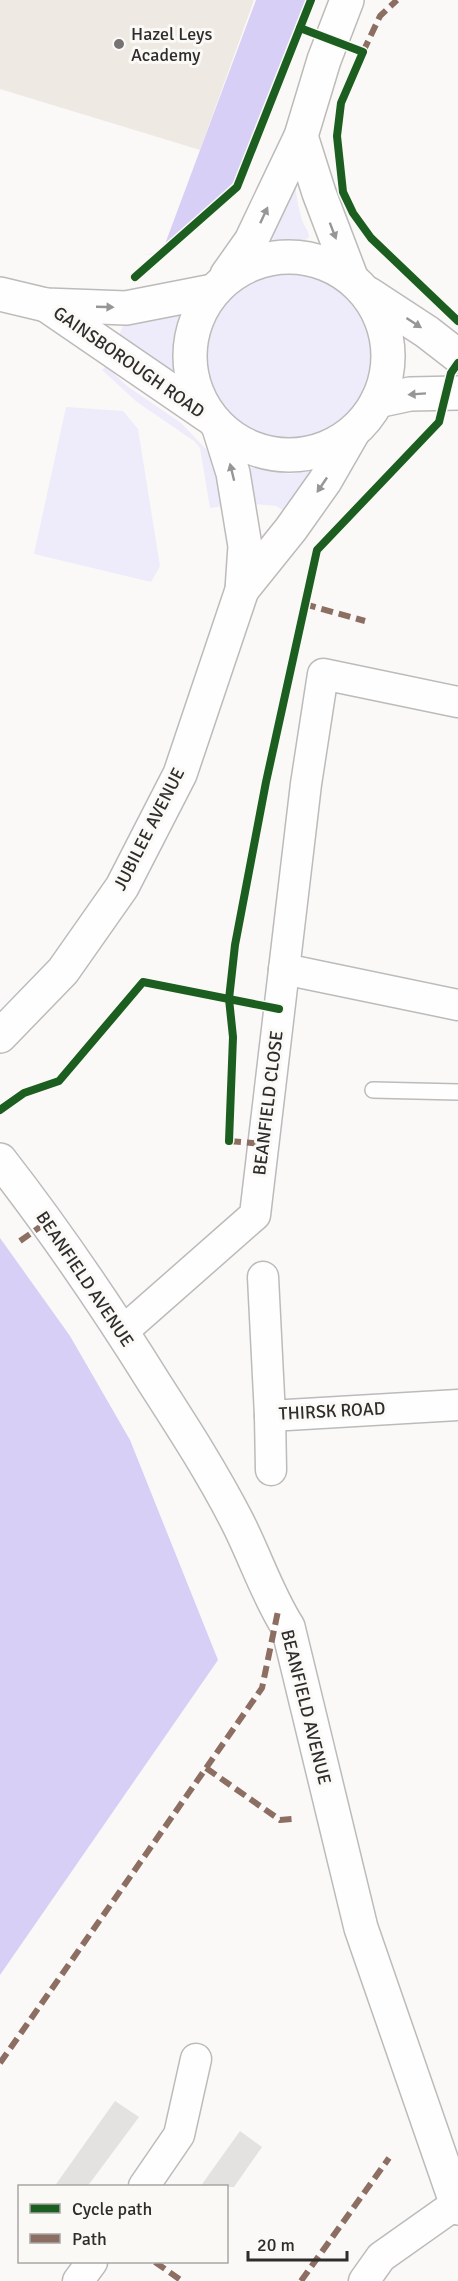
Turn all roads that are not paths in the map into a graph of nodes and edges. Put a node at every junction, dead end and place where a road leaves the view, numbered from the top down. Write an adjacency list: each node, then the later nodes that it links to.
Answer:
1 (347, 0): 2 (street)
2 (301, 136): 3 (street, one-way to 3); 4 (street, one-way to 2)
3 (359, 285): 4 (street); 7 (street, one-way to 7); 9 (street)
4 (217, 287): 6 (street, GAINSBOROUGH ROAD, one-way to 4); 10 (street)
5 (0, 294): 6 (street, GAINSBOROUGH ROAD)
6 (46, 305): 10 (street, GAINSBOROUGH ROAD)
7 (458, 356)
8 (458, 393): 9 (street, one-way to 9)
9 (377, 401): 11 (street)
10 (215, 423): 11 (street); 12 (street, JUBILEE AVENUE, one-way to 10)
11 (352, 434): 12 (street, JUBILEE AVENUE, one-way to 12)
12 (242, 590): 16 (street, JUBILEE AVENUE)
13 (458, 702): 14 (street, BEANFIELD CLOSE)
14 (284, 969): 15 (street); 21 (street, BEANFIELD CLOSE)
15 (458, 1005)
16 (0, 1036)
17 (373, 1090): 18 (lane)
18 (458, 1092)
19 (0, 1160): 21 (street, BEANFIELD AVENUE)
20 (263, 1277): 23 (street, THIRSK ROAD)
21 (122, 1332): 27 (street, BEANFIELD AVENUE)
22 (458, 1405): 23 (street, THIRSK ROAD)
23 (270, 1416): 24 (street)
24 (271, 1470)
25 (196, 2059): 26 (street)
26 (145, 2185)
27 (457, 2206): 30 (street)
28 (91, 2263): 29 (street)
29 (78, 2281)
30 (364, 2281)

